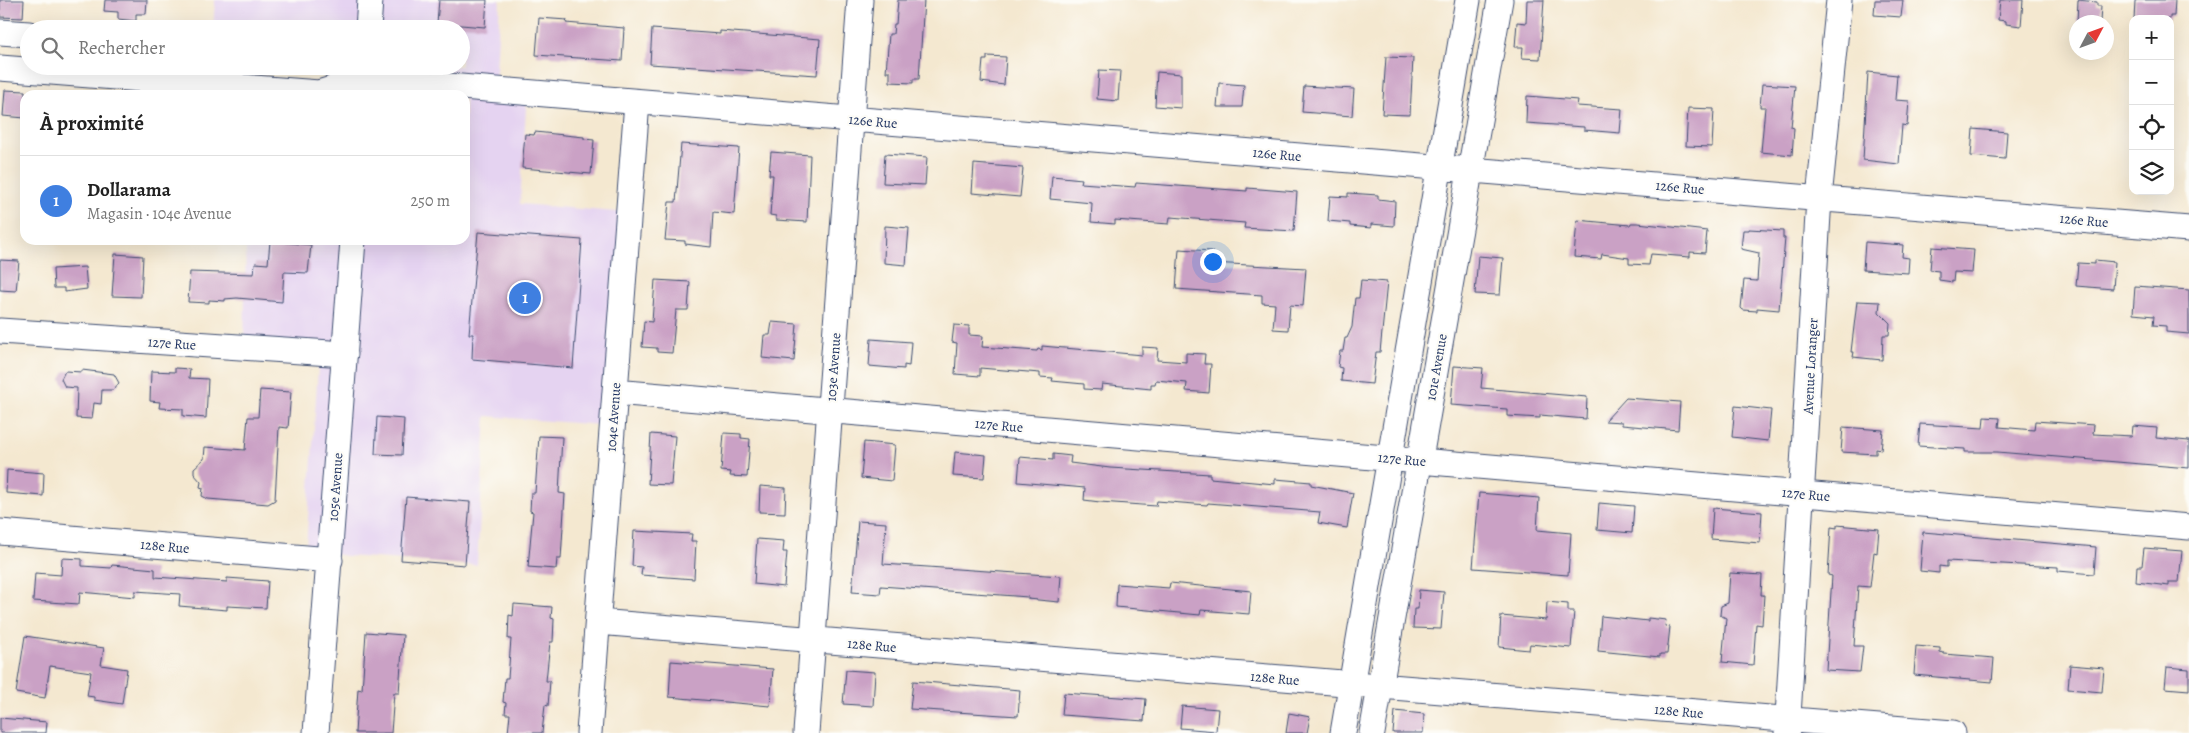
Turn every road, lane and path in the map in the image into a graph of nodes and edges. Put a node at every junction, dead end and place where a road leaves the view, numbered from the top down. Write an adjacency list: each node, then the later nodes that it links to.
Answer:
1 (370, 0): 6 (street)
2 (860, 0): 17 (street, 103e Avenue)
3 (1468, 0): 18 (street)
4 (1500, 0): 19 (street, 101e Avenue)
5 (1839, 0): 20 (street, Avenue Loranger)
6 (369, 20)
7 (0, 32): 8 (street)
8 (20, 33)
9 (0, 68): 10 (street, 126e Rue)
10 (20, 69)
11 (202, 75): 12 (street, 126e Rue)
12 (231, 76): 14 (street, 126e Rue)
13 (364, 80): 15 (street, 126e Rue); 16 (street, 126e Rue)
14 (303, 90)
15 (329, 90)
16 (637, 102): 17 (street, 126e Rue); 25 (street, 104e Avenue)
17 (851, 119): 18 (street, 126e Rue); 26 (street, 103e Avenue)
18 (1439, 167): 19 (street, 126e Rue); 27 (street)
19 (1471, 170): 20 (street, 126e Rue); 28 (street, 101e Avenue)
20 (1819, 198): 21 (street, 126e Rue); 29 (street, Avenue Loranger)
21 (2189, 228)
22 (353, 245): 24 (street, 105e Avenue)
23 (0, 332): 24 (street, 127e Rue)
24 (345, 354): 32 (street, 105e Avenue)
25 (615, 392): 26 (street, 127e Rue); 33 (street, 104e Avenue)
26 (830, 410): 27 (street, 127e Rue); 34 (street, 103e Avenue)
27 (1389, 458): 28 (street, 127e Rue); 35 (street)
28 (1419, 461): 29 (street, 127e Rue); 36 (street, 101e Avenue)
29 (1803, 494): 30 (street, 127e Rue); 37 (street, Avenue Loranger)
30 (2189, 527)
31 (0, 532): 32 (street, 128e Rue)
32 (330, 560): 38 (street, 105e Avenue)
33 (598, 622): 34 (street, 128e Rue); 39 (street, 104e Avenue)
34 (813, 640): 35 (street, 128e Rue); 40 (street, 103e Avenue)
35 (1351, 684): 36 (street, 128e Rue); 41 (street)
36 (1380, 686): 37 (street, 128e Rue); 42 (street, 101e Avenue)
37 (1788, 726): 43 (street, 128e Rue)
38 (316, 733)
39 (589, 733)
40 (806, 733)
41 (1343, 733)
42 (1372, 733)
43 (1953, 733)

